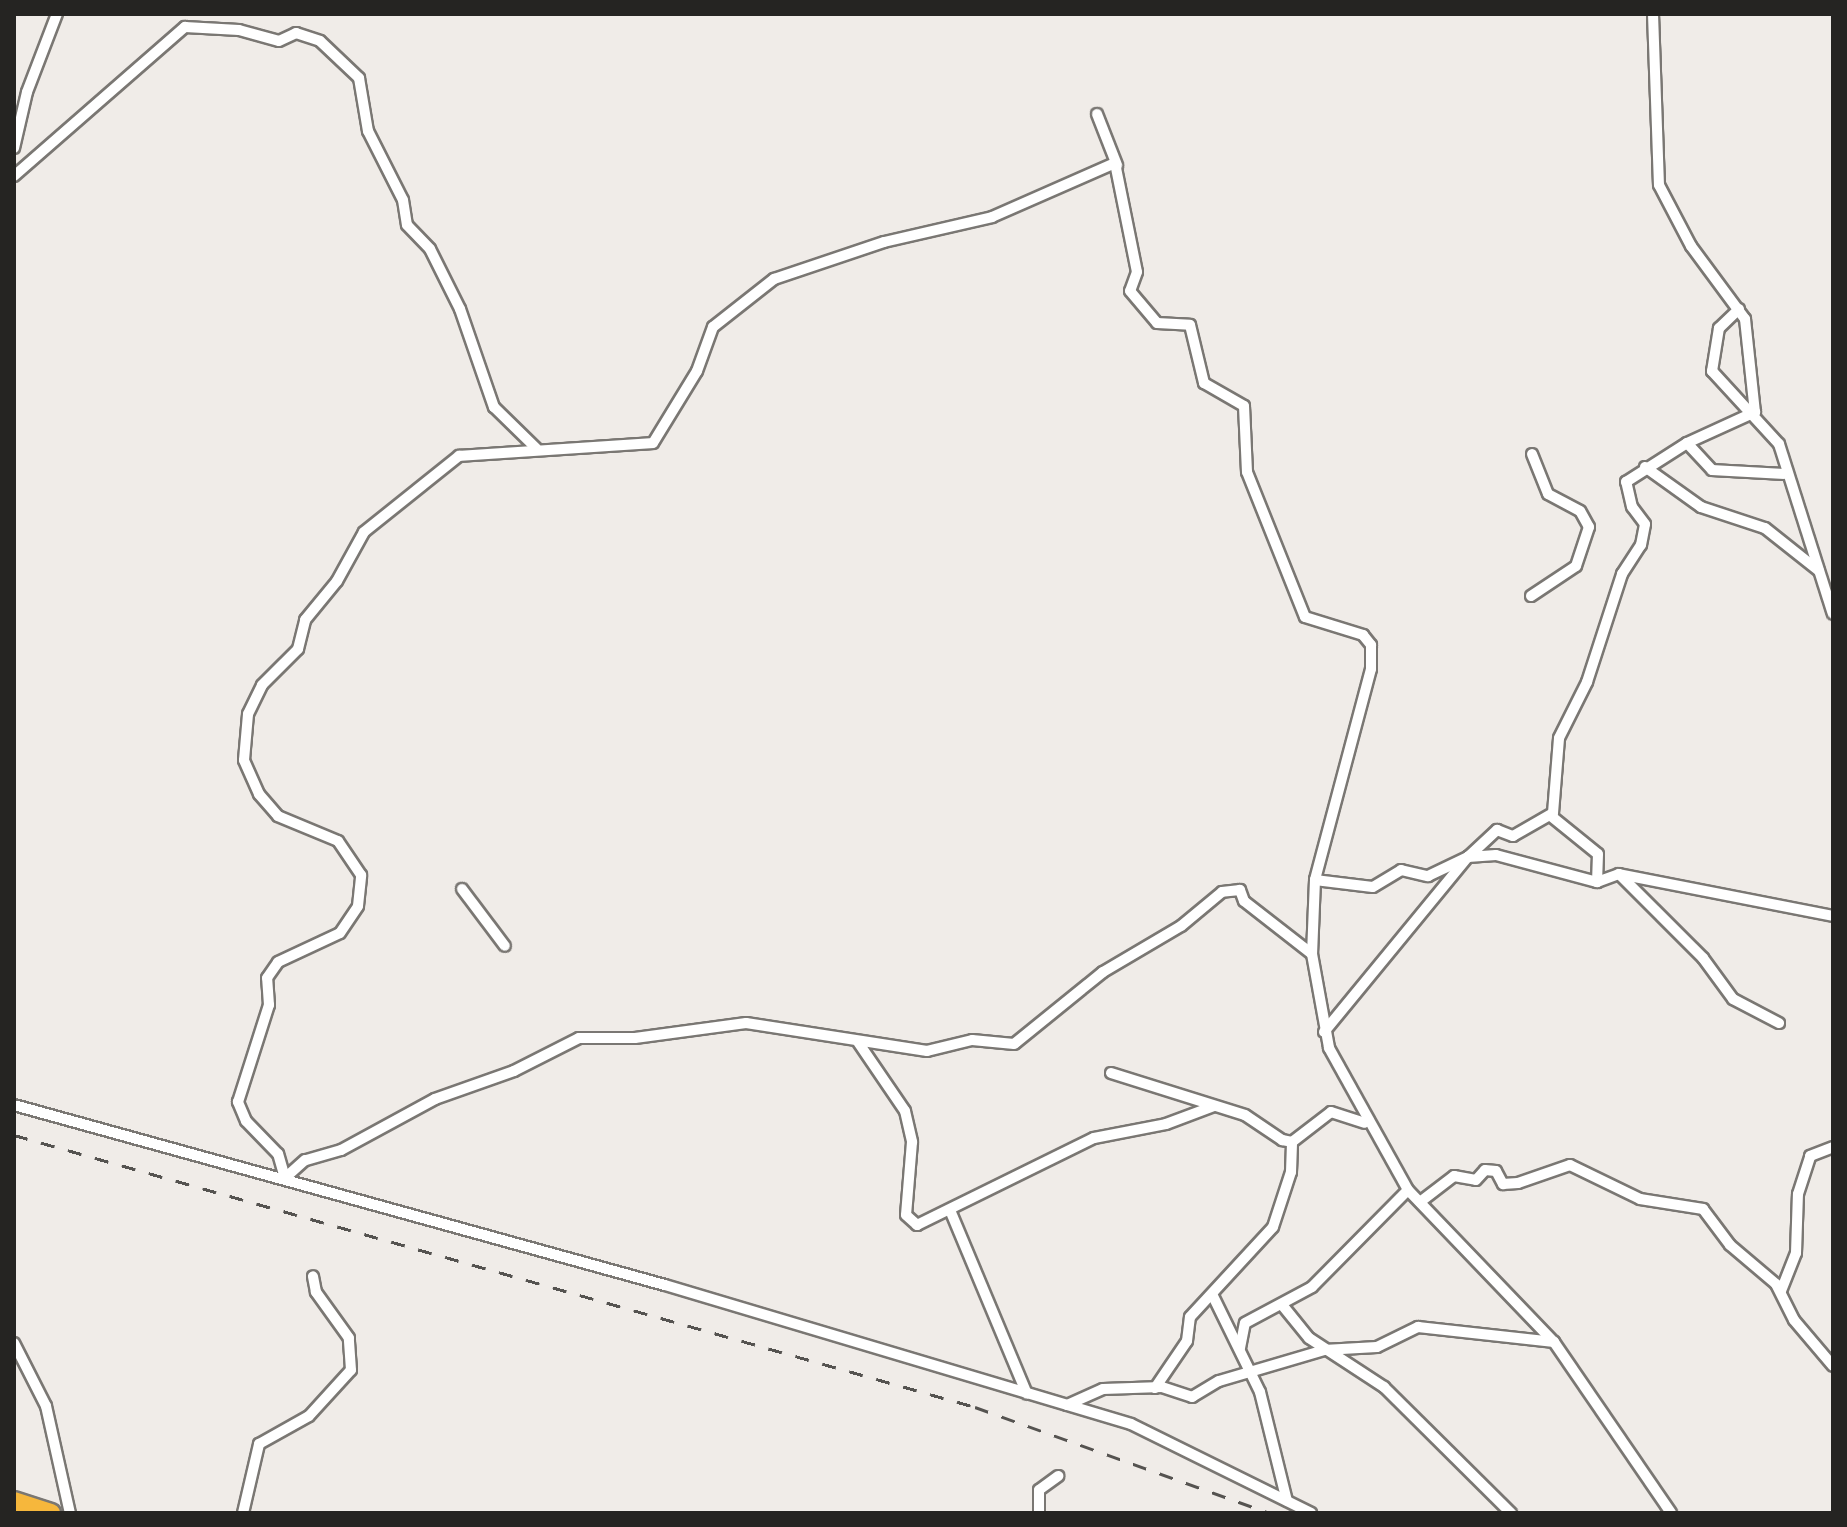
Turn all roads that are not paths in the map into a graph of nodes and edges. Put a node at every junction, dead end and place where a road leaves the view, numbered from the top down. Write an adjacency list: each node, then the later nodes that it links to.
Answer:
1 (57, 14): 4 (street)
2 (1653, 14): 9 (street)
3 (14, 87): 4 (street)
4 (27, 92): 6 (street)
5 (1097, 114): 7 (street)
6 (14, 148)
7 (1117, 165): 12 (street); 22 (street)
8 (14, 176): 12 (street)
9 (1739, 309): 10 (street); 10 (street)
10 (1755, 412): 11 (street); 15 (street)
11 (1687, 443): 14 (street); 15 (street)
12 (536, 448): 37 (street)
13 (1532, 454): 17 (street)
14 (1645, 467): 16 (street); 19 (street)
15 (1784, 474): 16 (street)
16 (1820, 572): 18 (street)
17 (1531, 596)
18 (1833, 614)
19 (1551, 816): 20 (street); 23 (street)
20 (1468, 857): 22 (street); 23 (street); 29 (street)
21 (1619, 874): 23 (street); 25 (street); 28 (street)
22 (1315, 880): 27 (street)
23 (1597, 882)
24 (462, 889): 26 (street)
25 (1833, 916)
26 (505, 946)
27 (1312, 954): 29 (street); 30 (street)
28 (1779, 1023)
29 (1324, 1032): 34 (street)
30 (858, 1042): 37 (street); 40 (street)
31 (1111, 1073): 33 (street)
32 (14, 1105): 37 (street)
33 (1214, 1106): 35 (street); 40 (street)
34 (1366, 1124): 35 (street); 38 (street)
35 (1292, 1142): 43 (street)
36 (1833, 1147): 42 (street)
37 (285, 1178): 52 (street)
38 (1408, 1190): 39 (street); 44 (street)
39 (1420, 1202): 42 (street); 45 (street)
40 (950, 1210): 52 (street)
41 (313, 1276): 59 (street)
42 (1781, 1291): 49 (street)
43 (1212, 1294): 47 (street); 51 (street)
44 (1283, 1306): 47 (street); 48 (street)
45 (1554, 1342): 48 (street); 63 (street)
46 (14, 1343): 58 (street)
47 (1240, 1348): 50 (street)
48 (1324, 1350): 50 (street); 62 (street)
49 (1833, 1366)
50 (1251, 1374): 51 (street); 56 (street)
51 (1155, 1388): 53 (street)
52 (1027, 1394): 53 (street)
53 (1067, 1405): 56 (street)
54 (1058, 1476): 60 (street)
55 (14, 1501): 57 (highway)
56 (1287, 1501): 61 (street)
57 (51, 1513)
58 (70, 1513)
59 (243, 1513)
60 (1039, 1513)
61 (1311, 1513)
62 (1511, 1513)
63 (1671, 1513)

